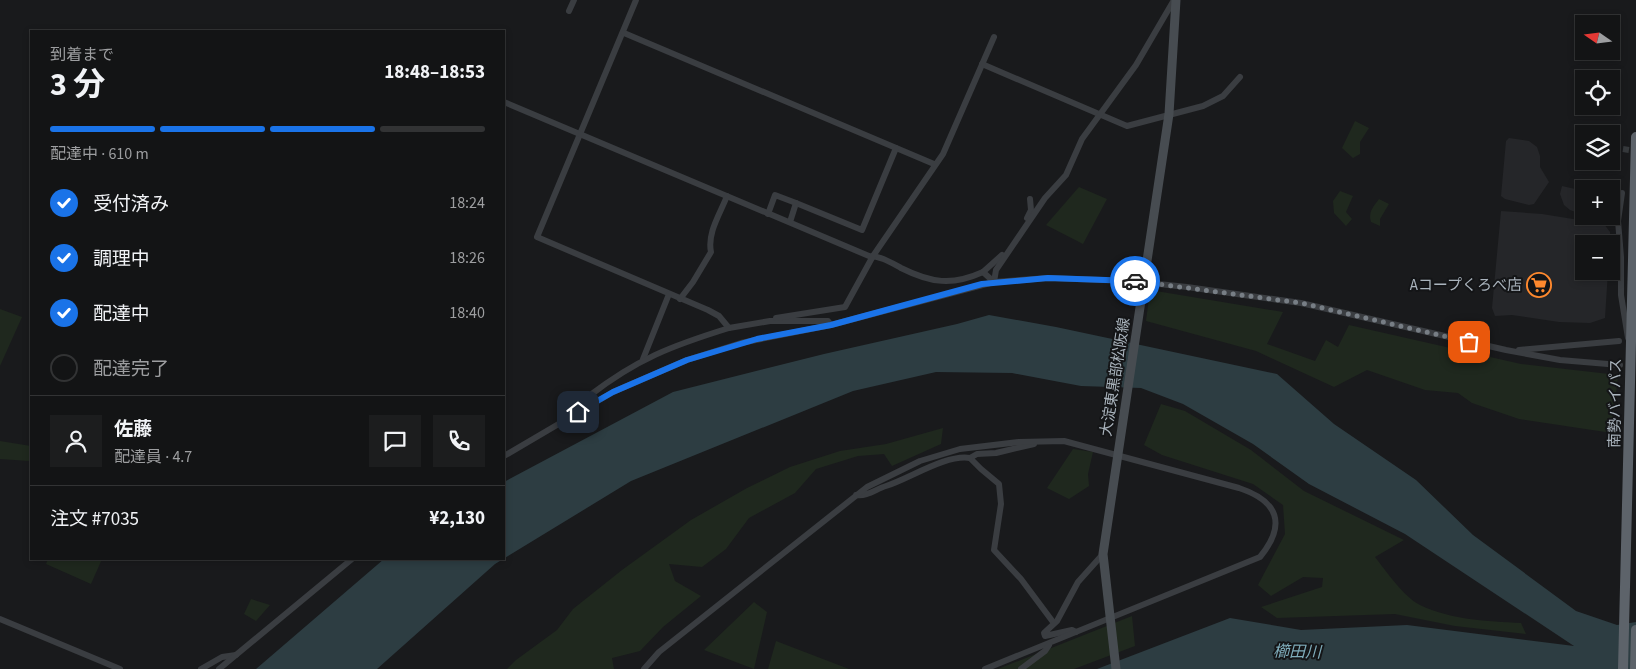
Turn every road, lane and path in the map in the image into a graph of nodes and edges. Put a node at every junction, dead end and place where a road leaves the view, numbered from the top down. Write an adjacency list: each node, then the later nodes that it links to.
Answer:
1 (574, 0): 4 (street)
2 (636, 0): 5 (street)
3 (1175, 0): 10 (street); 11 (main road, 大淀東黒部松阪線)
4 (569, 11)
5 (624, 34): 12 (street); 14 (street)
6 (994, 37): 7 (street)
7 (982, 64): 10 (street); 15 (street)
8 (1240, 77): 11 (street)
9 (505, 102): 12 (street)
10 (1100, 114): 11 (street); 22 (street)
11 (1169, 114): 26 (main road, 大淀東黒部松阪線)
12 (580, 135): 17 (street); 27 (street)
13 (1636, 137): 34 (highway, 南勢バイパス)
14 (896, 148): 15 (street); 19 (street)
15 (934, 164): 23 (street)
16 (1622, 193): 34 (street)
17 (728, 196): 20 (street); 28 (street)
18 (1030, 199): 22 (street)
19 (796, 204): 20 (street); 21 (street)
20 (768, 214): 21 (street)
21 (790, 222): 23 (street)
22 (1025, 226): 24 (street); 25 (street)
23 (873, 256): 24 (street); 29 (street)
24 (983, 272): 25 (street)
25 (994, 282): 26 (street); 30 (street)
26 (1143, 285): 33 (street); 39 (main road, 大淀東黒部松阪線)
27 (669, 294): 28 (street); 35 (street)
28 (680, 298): 31 (street)
29 (770, 321): 30 (street); 31 (street)
30 (831, 325): 37 (street)
31 (729, 328): 35 (street)
32 (1619, 341): 33 (street)
33 (1506, 350): 36 (street)
34 (1632, 352): 59 (highway, 南勢バイパス)
35 (643, 359): 37 (street)
36 (1620, 365)
37 (561, 422): 40 (street)
38 (1041, 440): 39 (street); 41 (street); 42 (street)
39 (1118, 453): 43 (main road, 大淀東黒部松阪線); 46 (street)
40 (505, 455)
41 (970, 458): 42 (street); 47 (street)
42 (856, 495): 55 (street)
43 (1103, 554): 46 (main road, 大淀東黒部松阪線); 47 (street)
44 (351, 560): 51 (street)
45 (0, 619): 52 (street)
46 (1109, 621): 49 (street); 58 (main road, 大淀東黒部松阪線)
47 (1054, 622): 49 (street)
48 (1636, 630): 60 (highway)
49 (1076, 632): 50 (street)
50 (1050, 644): 56 (street); 57 (street)
51 (238, 655): 53 (street); 54 (street)
52 (120, 669)
53 (201, 669)
54 (219, 669)
55 (644, 669)
56 (985, 669)
57 (1020, 669)
58 (1116, 669)
59 (1623, 669)
60 (1635, 669)

